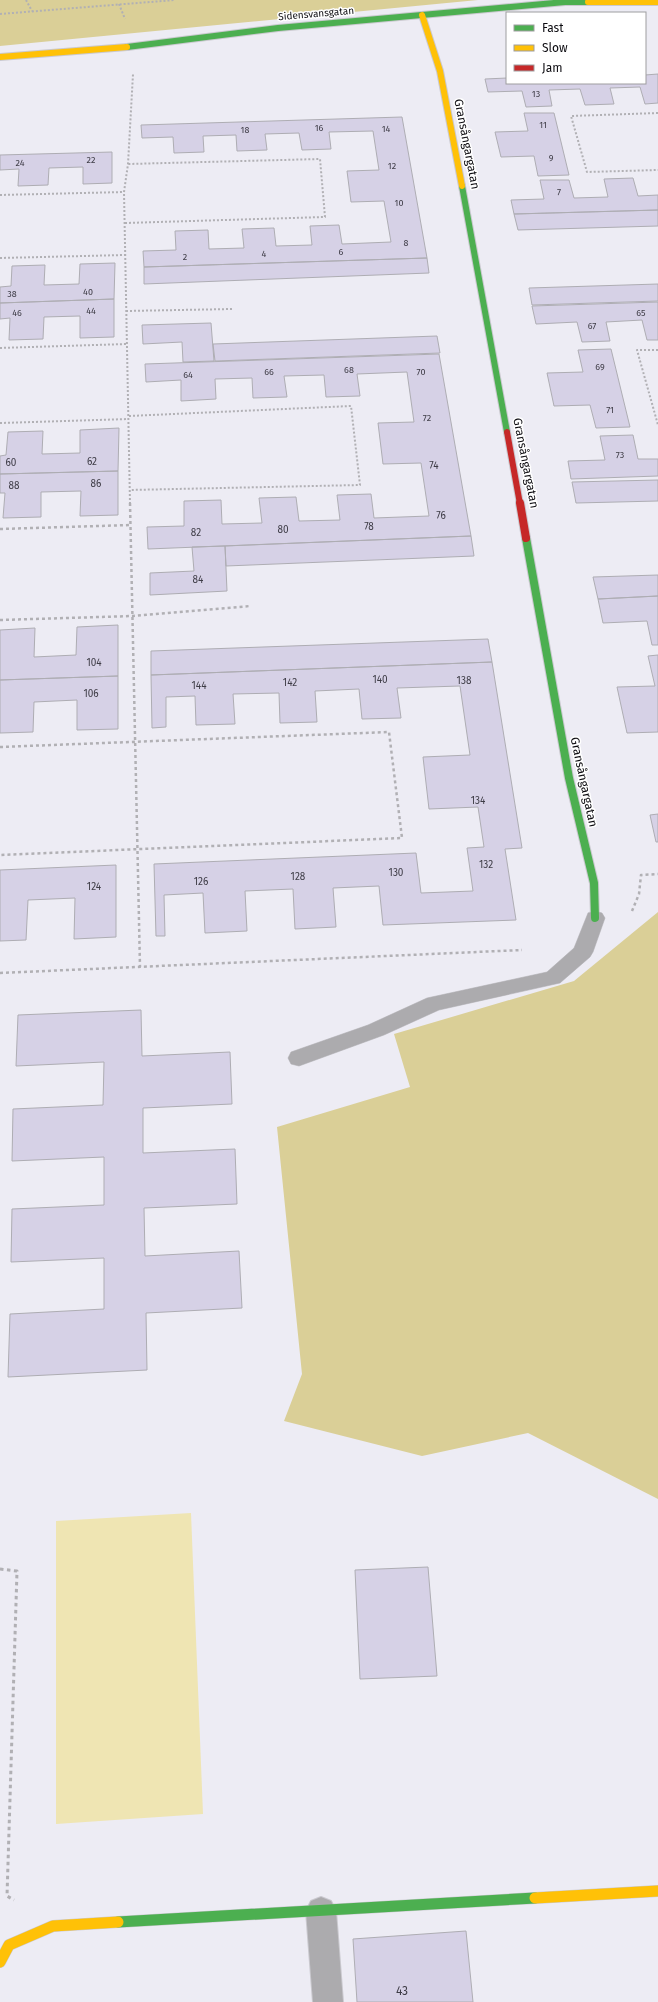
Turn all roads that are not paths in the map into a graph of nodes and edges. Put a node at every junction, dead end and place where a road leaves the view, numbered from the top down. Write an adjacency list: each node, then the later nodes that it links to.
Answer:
1 (658, 2): 2 (street, Sidensvansgatan)
2 (422, 15): 3 (street, Sidensvansgatan); 4 (street, Gransångargatan)
3 (0, 57)
4 (594, 918): 5 (lane)
5 (299, 1058)
6 (658, 1891): 7 (street)
7 (321, 1911): 8 (street); 9 (street)
8 (3, 1951)
9 (328, 2002)

